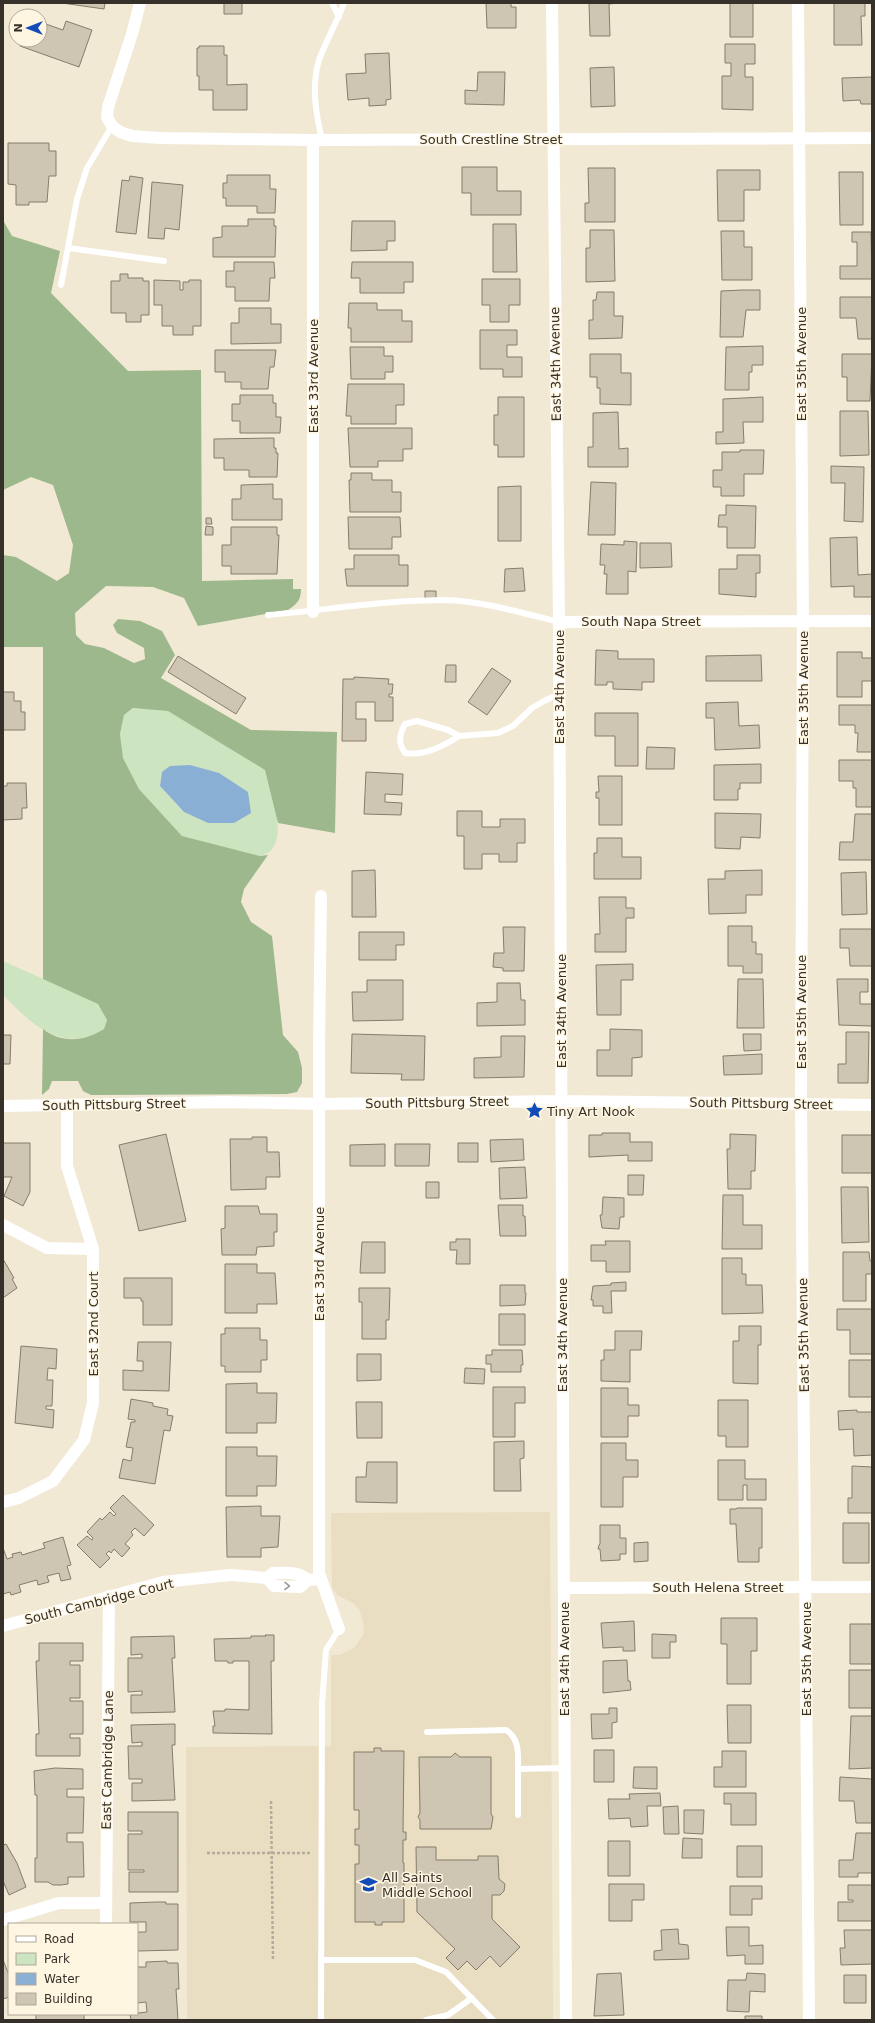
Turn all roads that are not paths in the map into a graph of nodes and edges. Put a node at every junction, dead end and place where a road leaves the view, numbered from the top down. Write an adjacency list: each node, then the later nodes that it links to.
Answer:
1 (140, 3): 7 (street)
2 (332, 3): 6 (lane)
3 (344, 3): 6 (lane)
4 (552, 3): 8 (street, East 34th Avenue)
5 (798, 3): 10 (street, East 35th Avenue)
6 (338, 18): 11 (lane)
7 (112, 126): 11 (street, South Crestline Street); 12 (lane)
8 (553, 138): 10 (street, South Crestline Street); 11 (street, South Crestline Street); 19 (street, East 34th Avenue)
9 (872, 138): 10 (street, South Crestline Street)
10 (800, 139): 17 (street, East 35th Avenue)
11 (317, 140): 15 (street, East 33rd Avenue)
12 (68, 248): 13 (lane); 14 (lane)
13 (164, 261)
14 (61, 285)
15 (314, 612): 16 (lane, South Napa Street); 19 (lane, South Napa Street)
16 (268, 615)
17 (803, 620): 18 (street, South Napa Street); 19 (street, South Napa Street); 25 (street, East 35th Avenue)
18 (872, 620)
19 (559, 622): 20 (street, East 34th Avenue)
20 (559, 694): 21 (lane); 23 (street, East 34th Avenue)
21 (460, 736): 21 (lane)
22 (321, 896): 24 (street, East 33rd Avenue)
23 (561, 1101): 24 (street, South Pittsburg Street); 25 (street, South Pittsburg Street); 35 (street, East 34th Avenue)
24 (319, 1104): 26 (street, South Pittsburg Street); 32 (street, East 33rd Avenue)
25 (801, 1104): 27 (street, South Pittsburg Street); 33 (street, East 35th Avenue)
26 (67, 1105): 28 (street, South Pittsburg Street); 30 (street, East 32nd Court)
27 (872, 1105)
28 (3, 1106)
29 (3, 1225): 30 (street)
30 (93, 1249): 31 (street, East 32nd Court)
31 (3, 1502)
32 (321, 1579): 36 (street, South Cambridge Court); 38 (street, East 33rd Avenue)
33 (806, 1587): 34 (street, South Helena Street); 35 (street, South Helena Street); 52 (street, East 35th Avenue)
34 (872, 1587)
35 (564, 1588): 40 (street, East 34th Avenue)
36 (109, 1596): 37 (street, South Cambridge Court); 43 (street, East Cambridge Lane)
37 (3, 1626)
38 (339, 1629): 46 (lane)
39 (427, 1732): 41 (lane)
40 (565, 1768): 41 (lane); 51 (street, East 34th Avenue)
41 (518, 1769): 42 (lane)
42 (518, 1815)
43 (106, 1903): 44 (street); 45 (street, East Cambridge Lane)
44 (3, 1920)
45 (106, 1923)
46 (322, 1960): 47 (lane); 48 (lane)
47 (472, 1998): 49 (lane); 50 (lane)
48 (322, 2020)
49 (426, 2020)
50 (493, 2020)
51 (566, 2020)
52 (808, 2020)

